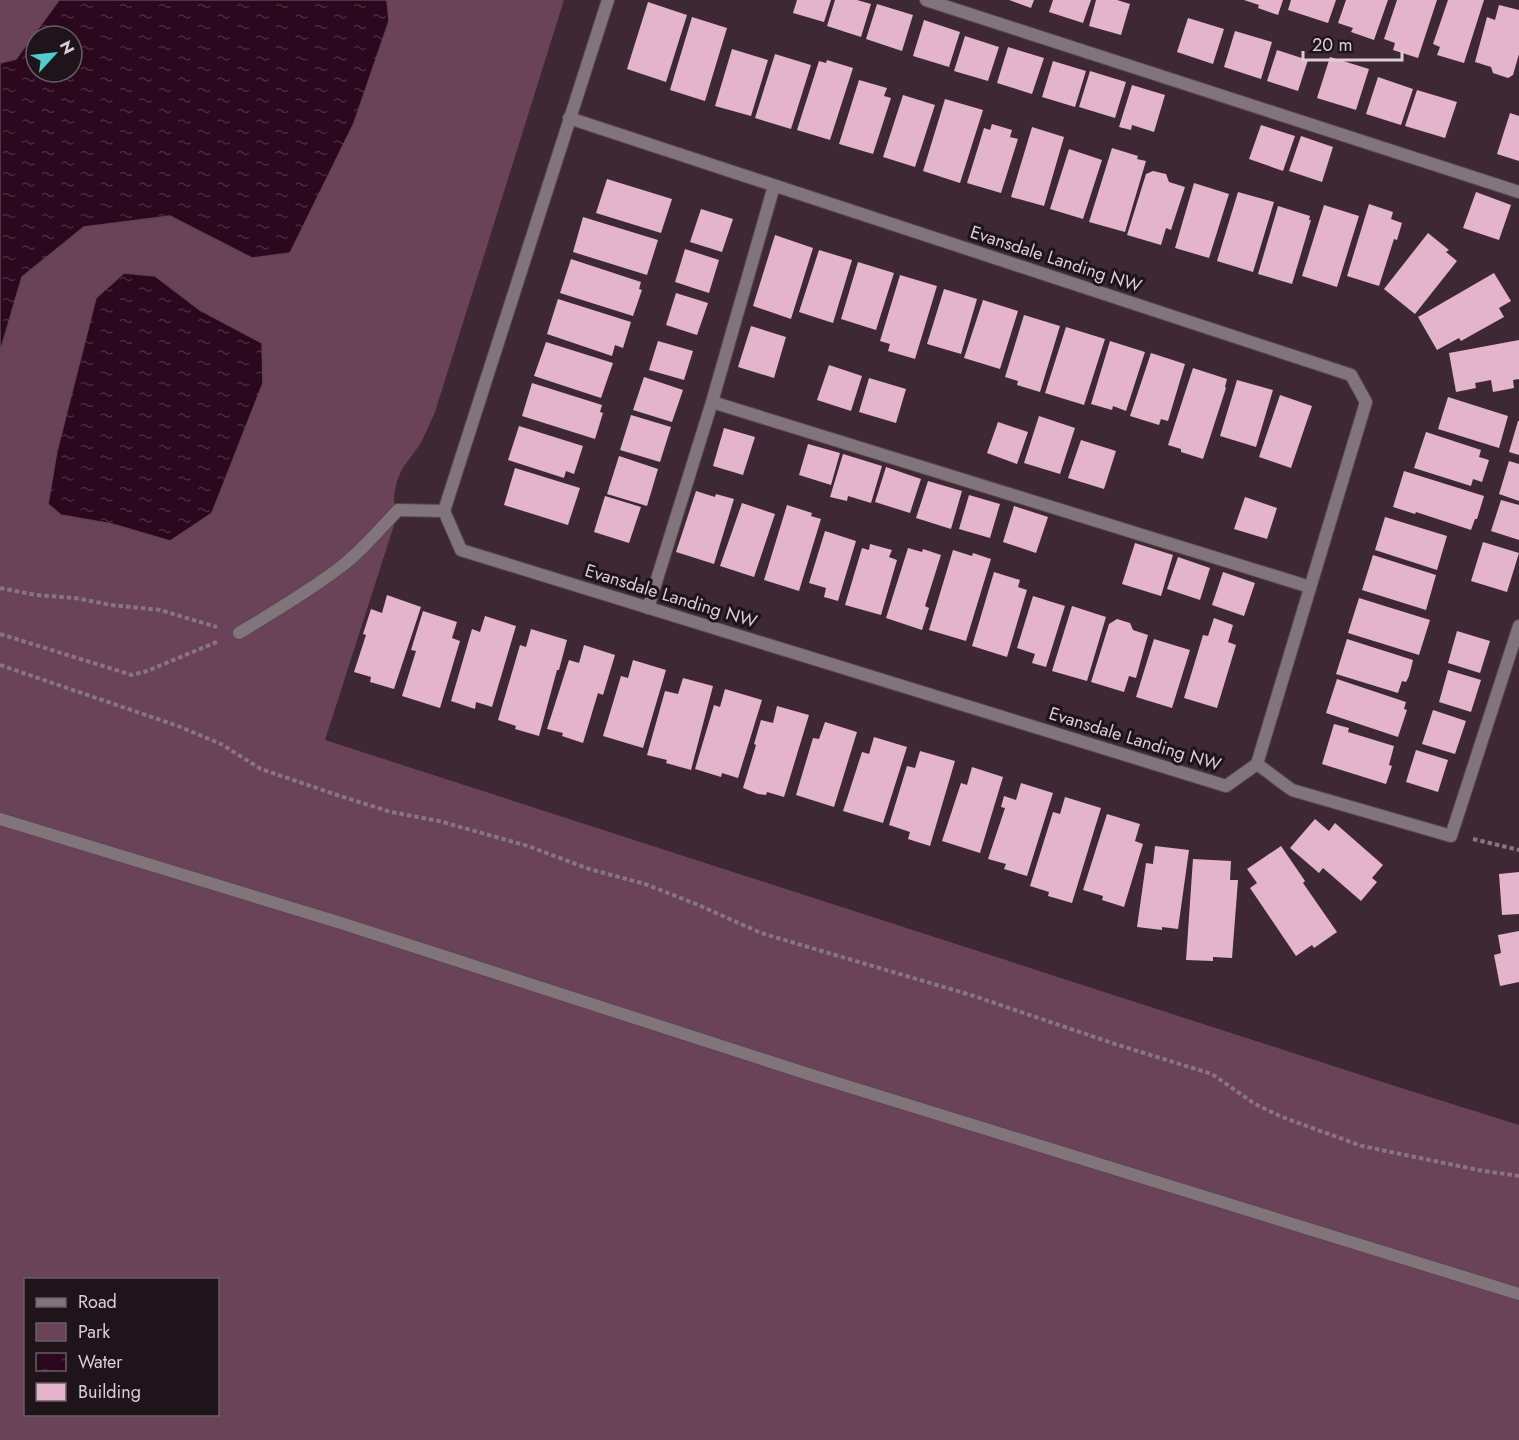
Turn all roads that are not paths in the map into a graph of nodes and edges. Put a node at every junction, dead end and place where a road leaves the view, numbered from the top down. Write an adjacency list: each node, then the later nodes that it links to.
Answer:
1 (608, 0): 3 (street)
2 (926, 0): 5 (street)
3 (569, 118): 4 (street, Evansdale Landing NW); 7 (street)
4 (774, 186): 6 (street); 8 (street, Evansdale Landing NW)
5 (1519, 192)
6 (712, 402): 8 (street); 9 (street)
7 (444, 511): 9 (street, Evansdale Landing NW); 11 (street)
8 (1310, 587): 12 (street, Evansdale Landing NW)
9 (648, 608): 12 (street, Evansdale Landing NW)
10 (1519, 627): 12 (street)
11 (239, 633)
12 (1257, 764)
13 (0, 819): 14 (street)
14 (1519, 1294)

